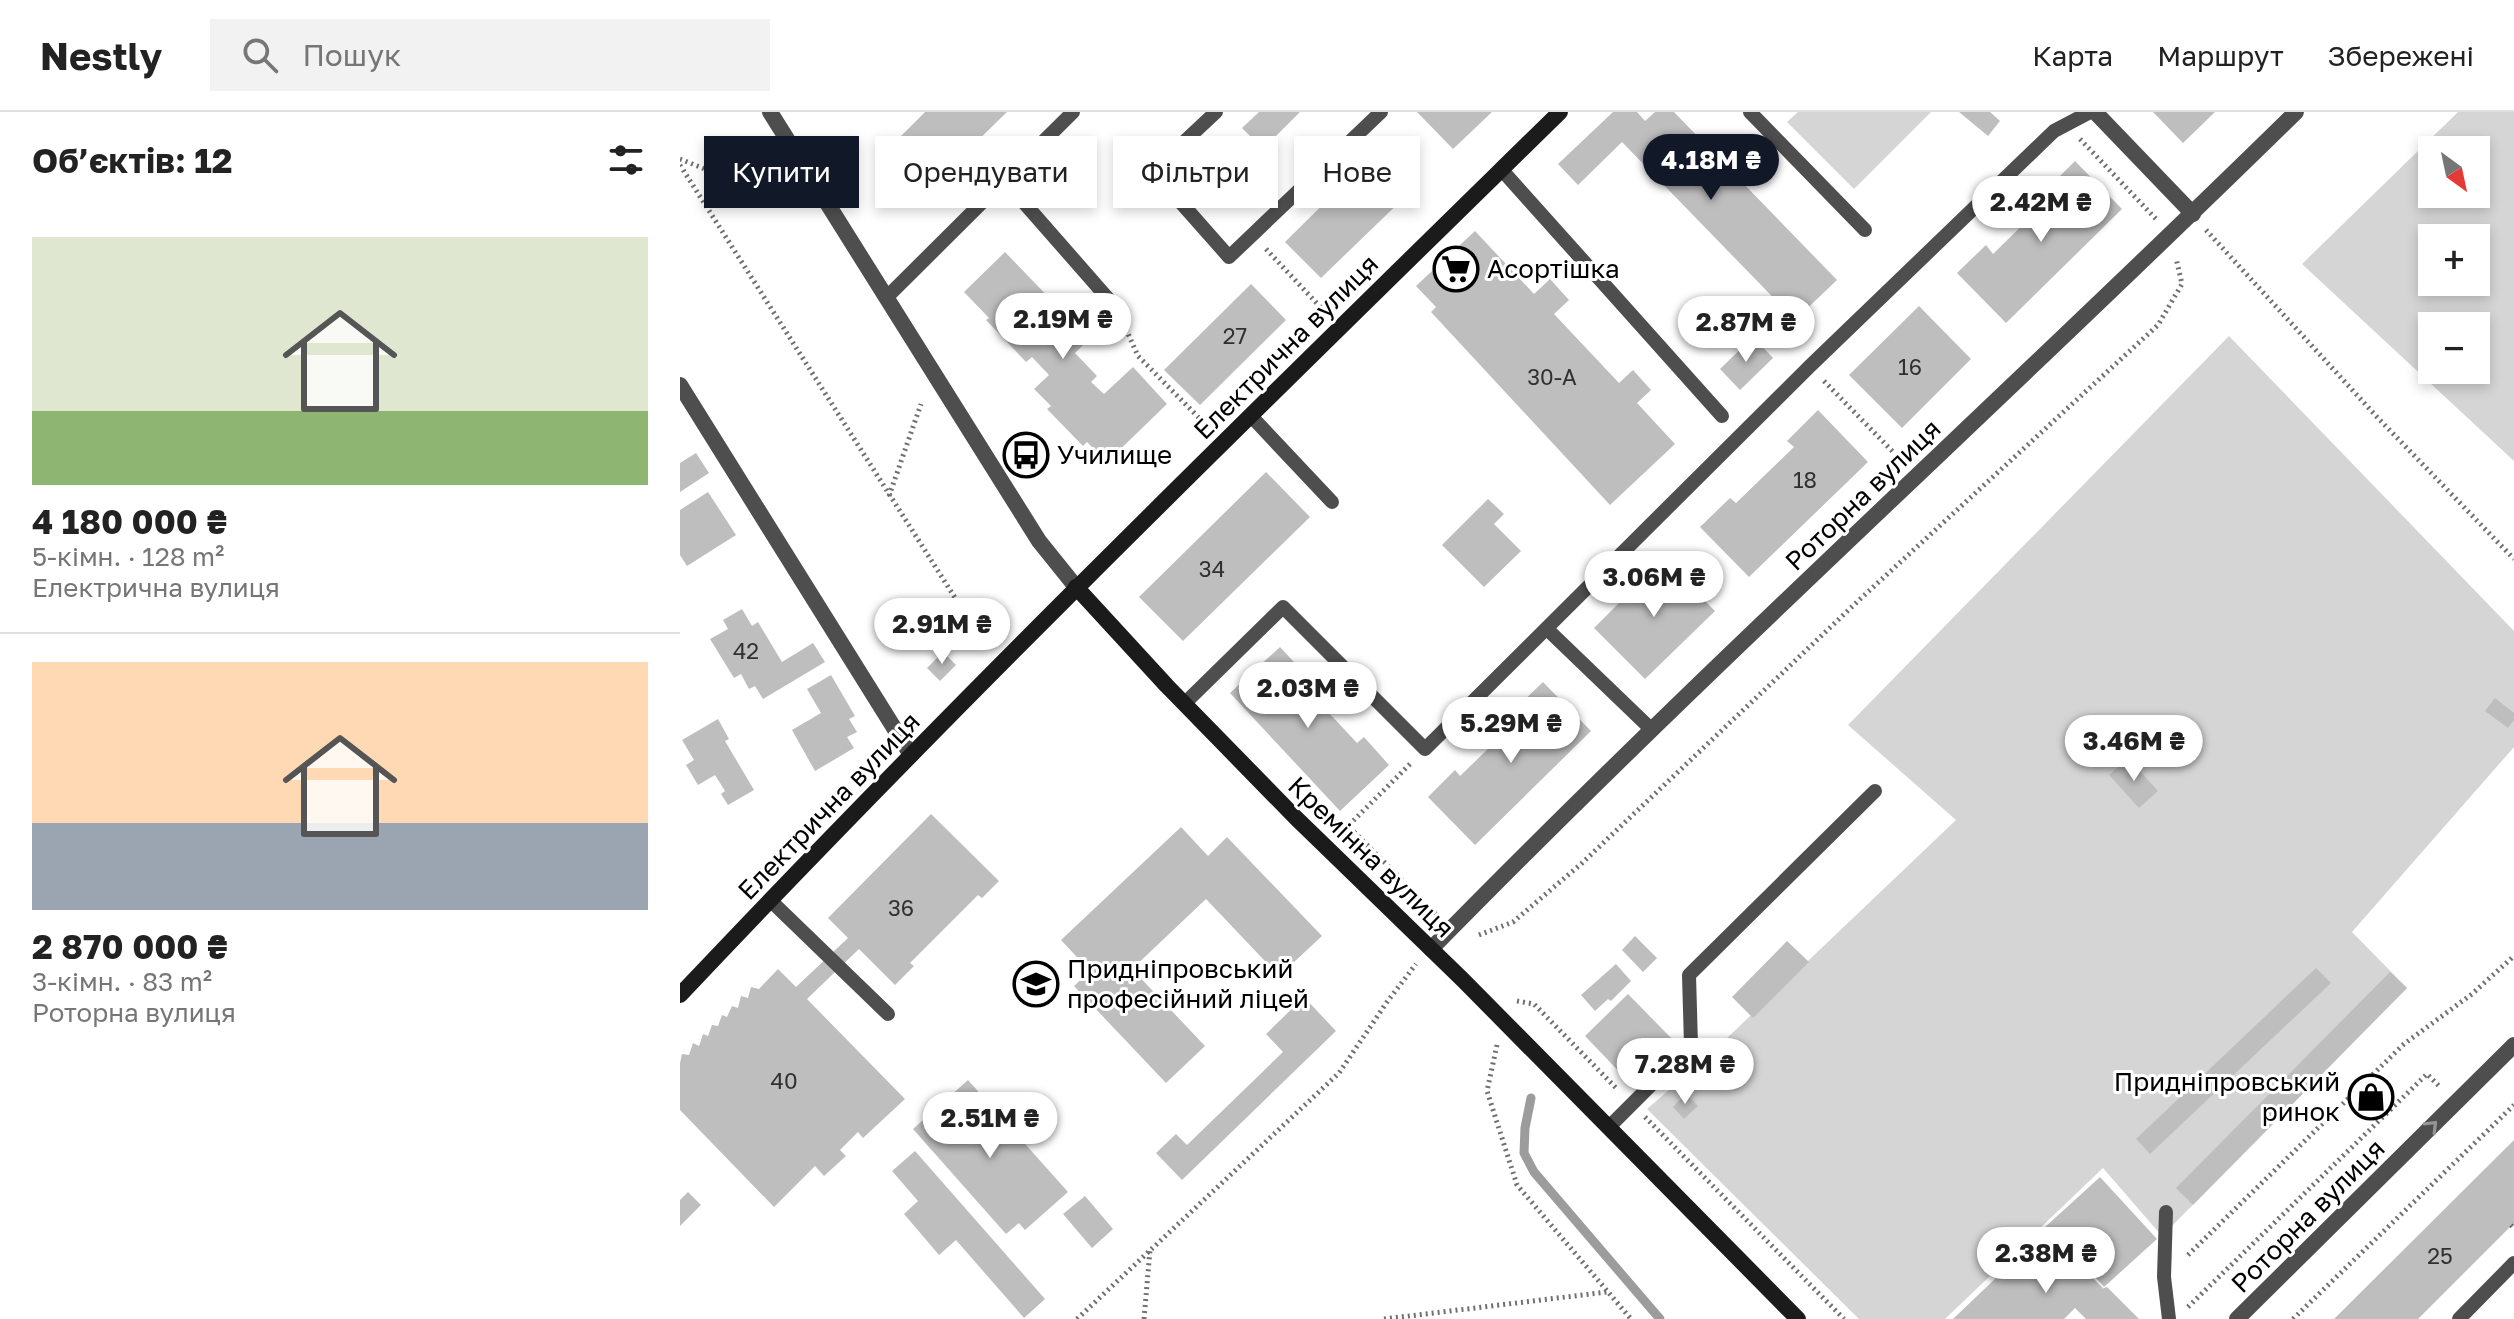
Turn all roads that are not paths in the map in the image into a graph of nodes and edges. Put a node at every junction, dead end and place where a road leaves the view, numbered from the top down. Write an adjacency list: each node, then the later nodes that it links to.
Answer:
1 (770, 112): 15 (street, Кремінна вулиця)
2 (1073, 112): 9 (lane)
3 (1216, 112): 4 (lane)
4 (1381, 112)
5 (1560, 112): 10 (street, Електрична вулиця)
6 (1750, 112): 14 (lane)
7 (2092, 112): 13 (street); 22 (lane)
8 (2296, 112): 13 (street, Роторна вулиця)
9 (1049, 136)
10 (1501, 169): 18 (street, Електрична вулиця); 19 (lane)
11 (978, 208): 15 (lane)
12 (1029, 208): 16 (lane)
13 (2193, 214): 24 (street, Роторна вулиця)
14 (1865, 230)
15 (887, 297): 21 (street, Кремінна вулиця)
16 (1118, 310)
17 (680, 385): 25 (street)
18 (1251, 416): 20 (lane); 21 (street, Електрична вулиця)
19 (1722, 416)
20 (1332, 502)
21 (1076, 587): 23 (street, Кремінна вулиця); 25 (street, Електрична вулиця)
22 (1547, 629): 23 (lane); 24 (lane)
23 (1184, 704): 28 (street, Кремінна вулиця)
24 (1651, 729): 28 (street, Роторна вулиця)
25 (911, 755): 27 (street, Електрична вулиця)
26 (1875, 791): 32 (lane)
27 (770, 900): 29 (street, Електрична вулиця); 30 (lane)
28 (1431, 949): 32 (street, Кремінна вулиця)
29 (680, 995)
30 (888, 1014)
31 (2514, 1045): 37 (street, Роторна вулиця, one-way to 31)
32 (1609, 1127): 35 (street, Кремінна вулиця)
33 (2166, 1212): 36 (lane)
34 (2514, 1263): 38 (lane)
35 (1798, 1319)
36 (2169, 1319)
37 (2237, 1319)
38 (2459, 1319)

